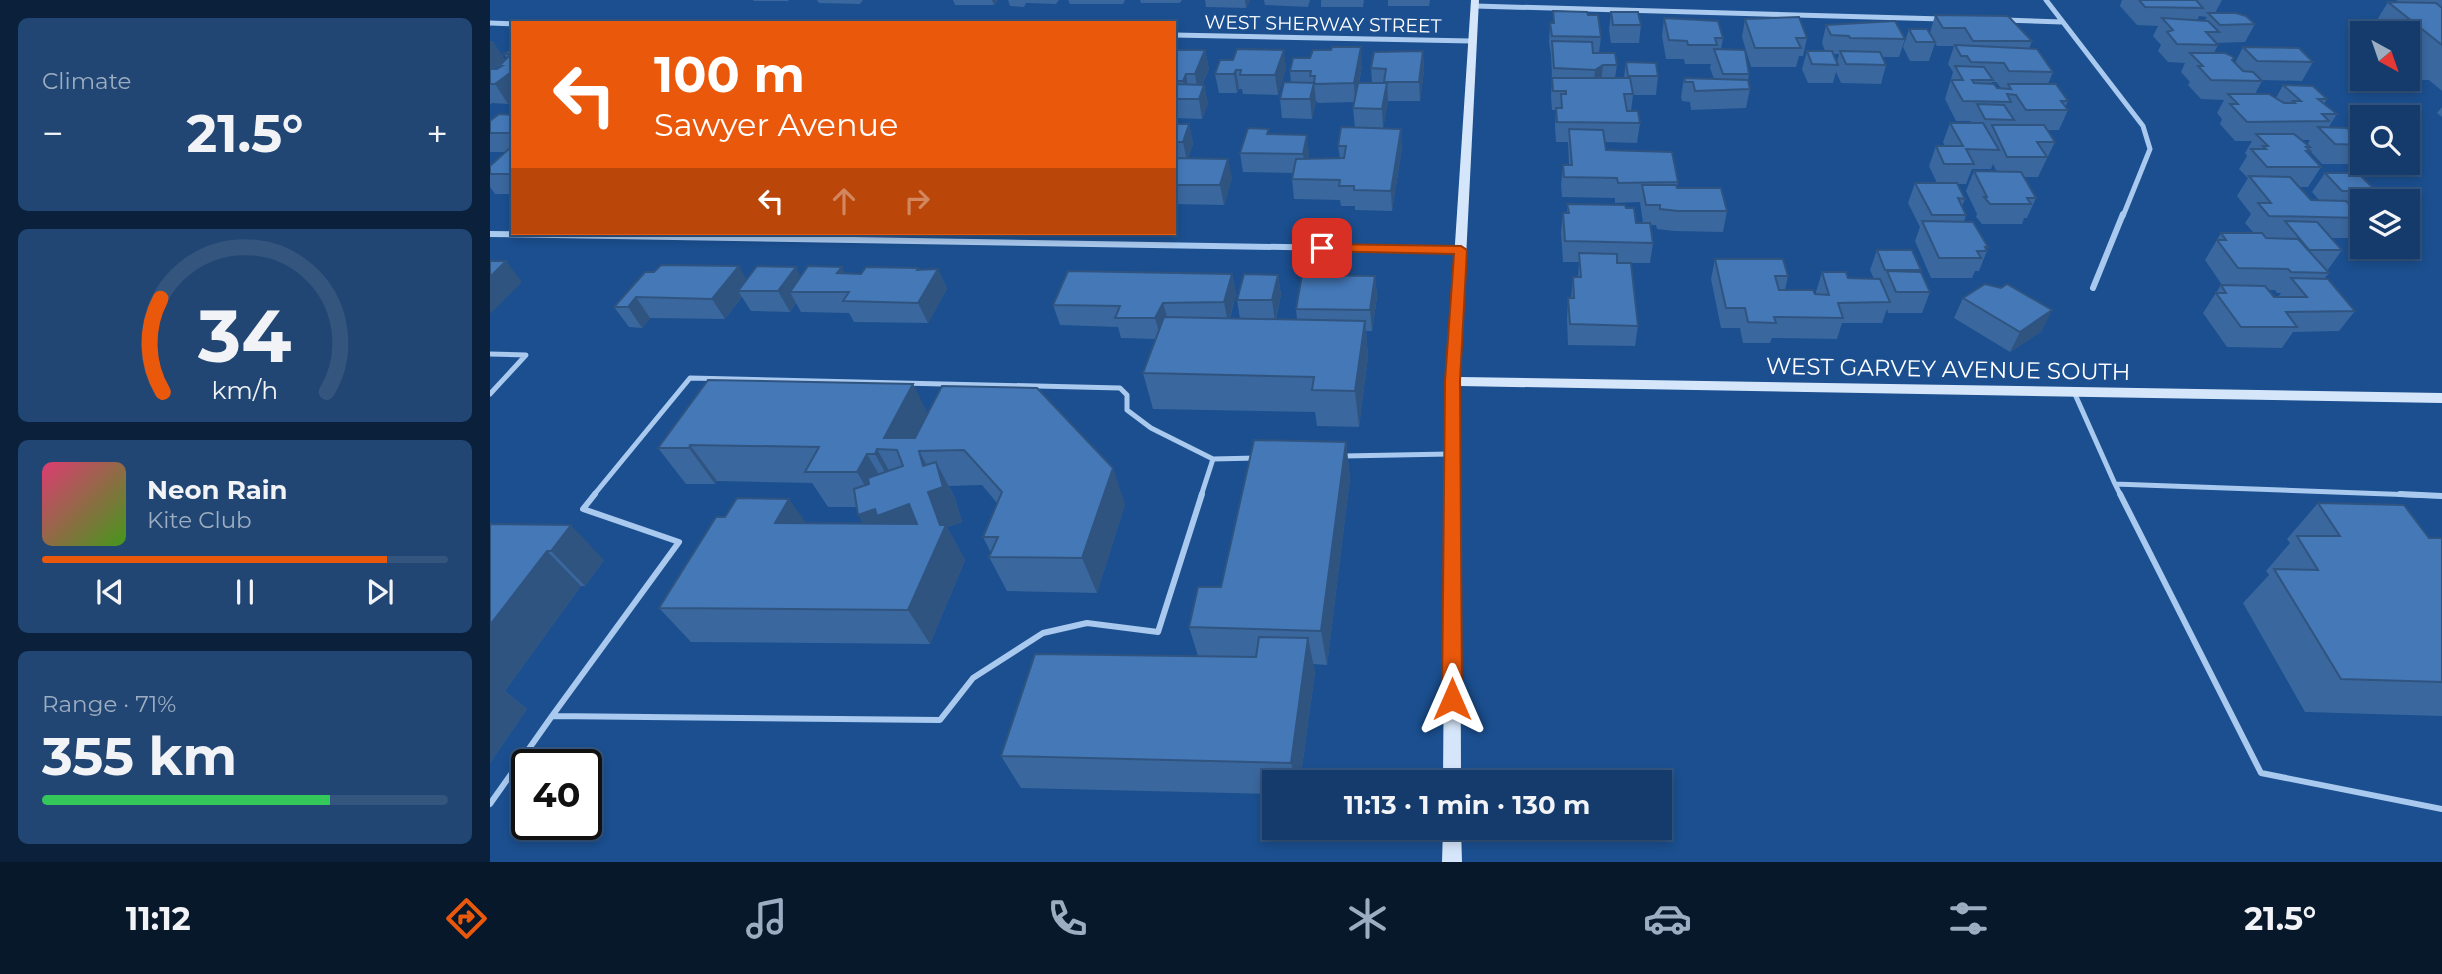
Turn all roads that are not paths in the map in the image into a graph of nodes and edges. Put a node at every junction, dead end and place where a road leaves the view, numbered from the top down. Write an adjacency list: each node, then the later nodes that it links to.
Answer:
1 (2046, 0): 5 (street)
2 (1475, 3): 3 (street, WEST SHERWAY STREET); 9 (street)
3 (1950, 19)
4 (1992, 20): 5 (street)
5 (2062, 22): 14 (street)
6 (490, 23): 7 (street)
7 (511, 24)
8 (1176, 35): 9 (street, WEST SHERWAY STREET)
9 (1471, 41): 13 (street)
10 (490, 234): 11 (street)
11 (511, 234)
12 (551, 235): 13 (street)
13 (1461, 250): 16 (street)
14 (2093, 288)
15 (490, 354): 18 (lane)
16 (1452, 381): 17 (street, WEST GARVEY AVENUE SOUTH); 20 (street)
17 (2074, 392): 19 (street, WEST GARVEY AVENUE SOUTH); 24 (lane)
18 (490, 394)
19 (2442, 398)
20 (1452, 454): 21 (lane); 27 (street)
21 (1333, 457)
22 (1266, 458): 23 (lane)
23 (1213, 459): 26 (lane); 26 (lane)
24 (2115, 484): 25 (lane); 29 (lane)
25 (2442, 496)
26 (552, 716): 28 (lane)
27 (1452, 770)
28 (490, 804)
29 (2442, 809)
30 (1452, 840): 31 (street)
31 (1452, 862)

